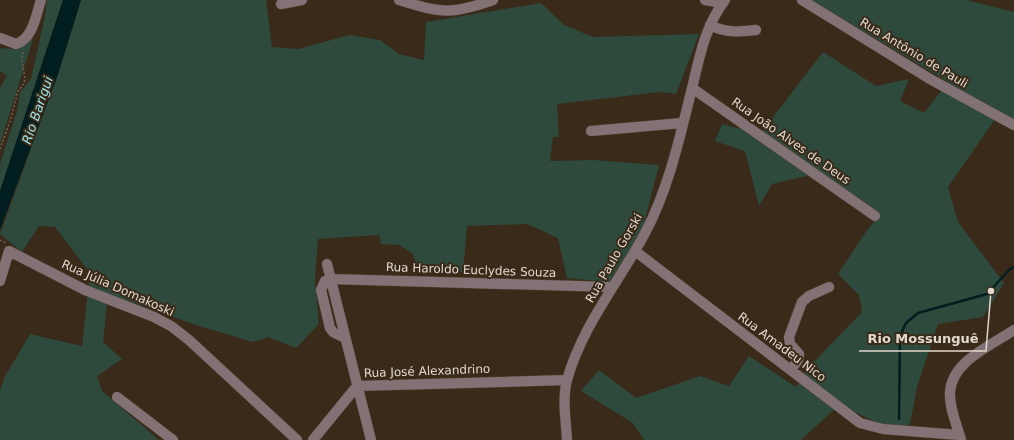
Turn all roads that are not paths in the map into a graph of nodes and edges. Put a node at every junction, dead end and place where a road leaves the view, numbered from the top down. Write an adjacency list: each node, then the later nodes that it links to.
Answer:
1 (40, 0): 12 (street)
2 (302, 0): 9 (street)
3 (400, 0): 8 (street)
4 (493, 0): 8 (street)
5 (705, 0): 7 (street)
6 (802, 0): 15 (street, Rua Antônio de Pauli)
7 (724, 2): 10 (street, Rua Paulo Gorski)
8 (478, 3)
9 (281, 4)
10 (710, 25): 11 (street); 13 (street, Rua Paulo Gorski)
11 (756, 30)
12 (2, 41)
13 (692, 88): 14 (street, Rua Paulo Gorski); 17 (street, Rua João Alves de Deus)
14 (682, 122): 16 (street); 18 (street, Rua Paulo Gorski)
15 (1014, 125)
16 (591, 131)
17 (875, 216)
18 (635, 251): 23 (street, Rua Paulo Gorski); 25 (street, Rua Amadeu Nico)
19 (327, 264): 20 (street)
20 (330, 278): 23 (street, Rua Haroldo Euclydes Souza); 27 (street)
21 (0, 281): 32 (street, Rua Júlia Domakoski)
22 (829, 286): 25 (street)
23 (611, 287): 26 (street, Rua Paulo Gorski)
24 (1014, 330): 30 (street)
25 (791, 370): 29 (street, Rua Amadeu Nico)
26 (567, 380): 27 (street, Rua José Alexandrino); 35 (street, Rua Paulo Gorski)
27 (357, 386): 33 (street, Rua José Alexandrino); 34 (street)
28 (117, 397): 31 (street)
29 (931, 437): 30 (street, Rua Amadeu Nico)
30 (960, 437)
31 (174, 440)
32 (297, 440)
33 (313, 440)
34 (371, 440)
35 (567, 440)

